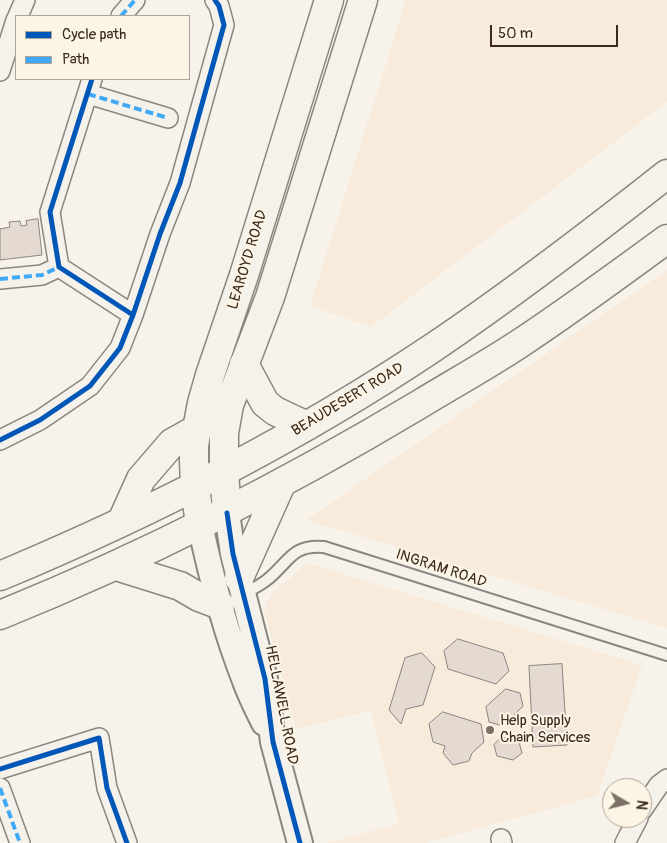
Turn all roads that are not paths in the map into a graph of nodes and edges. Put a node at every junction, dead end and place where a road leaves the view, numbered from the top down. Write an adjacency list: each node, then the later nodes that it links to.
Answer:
1 (24, 0): 6 (street)
2 (135, 0): 7 (street)
3 (215, 0): 16 (street)
4 (329, 0): 19 (main road, LEAROYD ROAD)
5 (363, 0): 17 (main road, LEAROYD ROAD)
6 (18, 15)
7 (122, 15)
8 (15, 23): 9 (street)
9 (0, 71)
10 (90, 86): 11 (street); 14 (street)
11 (168, 118)
12 (667, 174): 18 (main road, BEAUDESERT ROAD)
13 (667, 239): 22 (main road)
14 (59, 267): 15 (street); 16 (street)
15 (0, 279)
16 (133, 315): 20 (street)
17 (244, 364): 18 (main road); 21 (main road, LEAROYD ROAD)
18 (307, 426): 21 (main road, BEAUDESERT ROAD)
19 (196, 428): 23 (main road, LEAROYD ROAD); 25 (main road)
20 (0, 440)
21 (224, 472): 23 (main road, BEAUDESERT ROAD); 24 (main road, LEAROYD ROAD)
22 (281, 484): 24 (main road); 29 (main road)
23 (195, 487): 25 (main road, BEAUDESERT ROAD); 26 (main road, LEAROYD ROAD)
24 (227, 513): 26 (main road); 29 (street, HELLAWELL ROAD)
25 (122, 521): 28 (main road, BEAUDESERT ROAD)
26 (200, 524): 27 (main road); 29 (street, HELLAWELL ROAD)
27 (116, 566): 29 (main road); 30 (main road)
28 (0, 576)
29 (233, 596): 31 (lane, INGRAM ROAD); 39 (street, HELLAWELL ROAD)
30 (0, 615)
31 (667, 655)
32 (0, 769): 38 (street)
33 (667, 779): 35 (street)
34 (0, 788): 37 (street)
35 (652, 795)
36 (633, 828): 40 (street)
37 (20, 843)
38 (127, 843)
39 (300, 843)
40 (625, 843)

